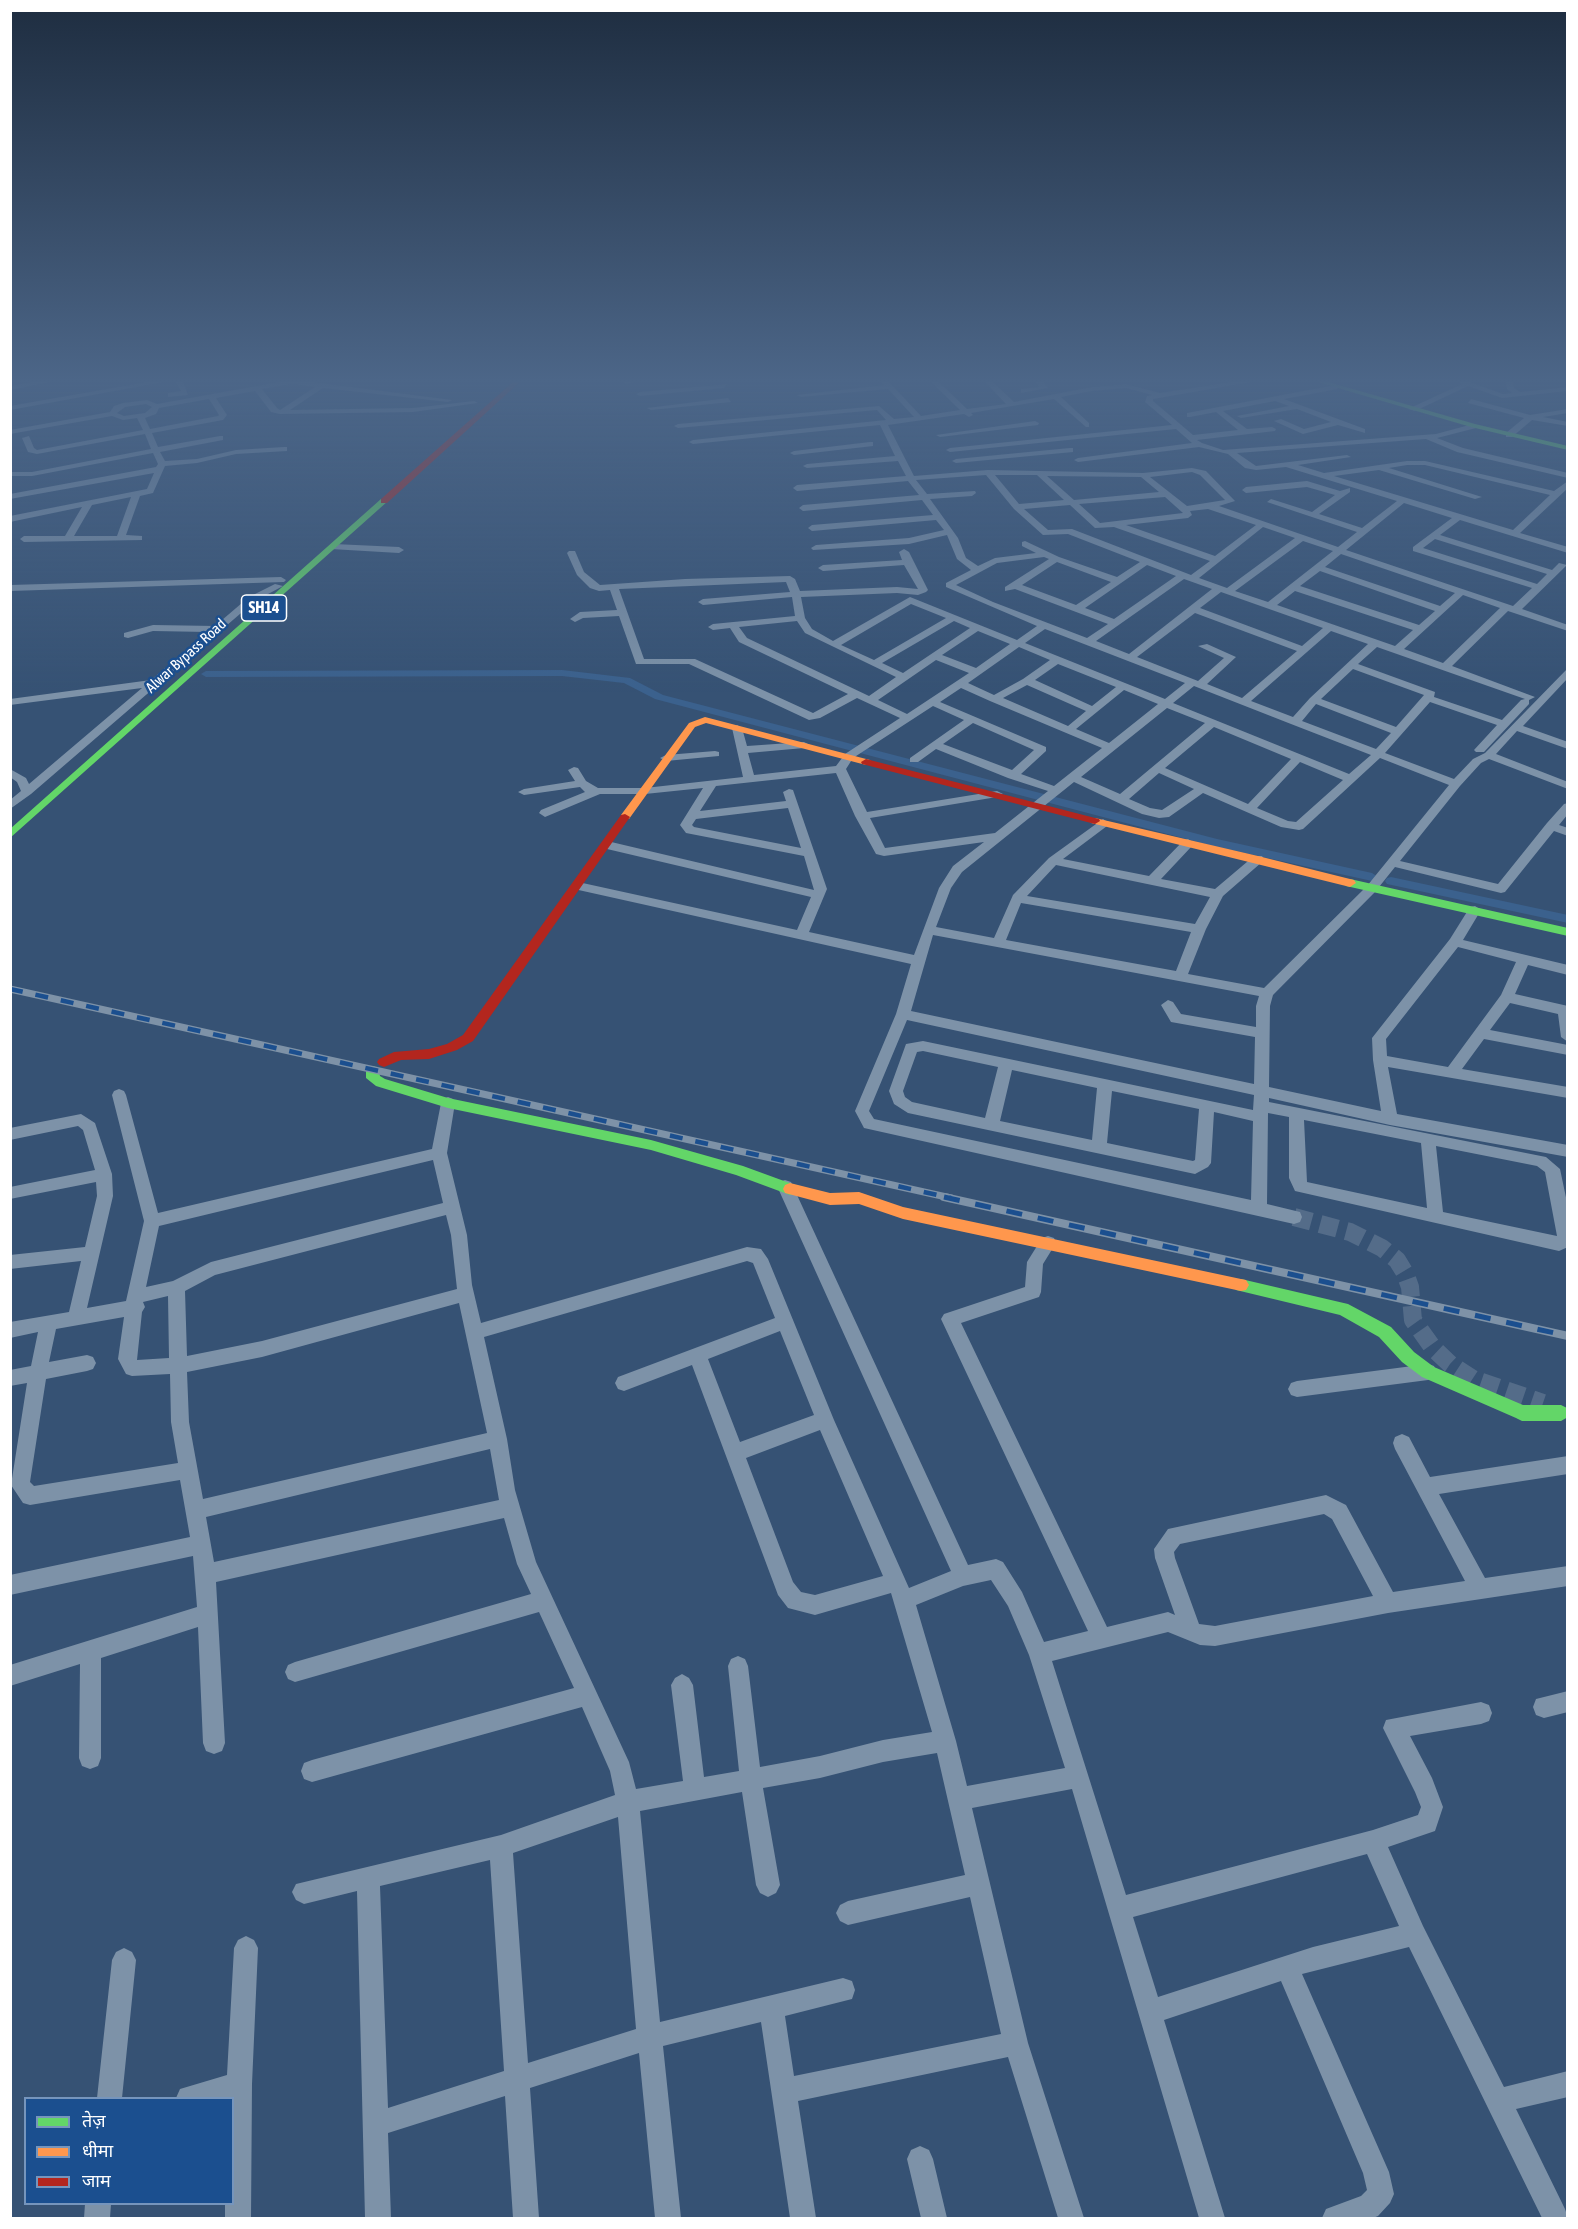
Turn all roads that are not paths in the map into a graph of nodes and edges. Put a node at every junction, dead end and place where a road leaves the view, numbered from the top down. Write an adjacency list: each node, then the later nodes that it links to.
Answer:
1 (68, 485): 26 (street)
2 (153, 485): 22 (street)
3 (390, 485): 77 (street, Alwar Bypass Road / SH14)
4 (403, 485): 60 (street, Alwar Bypass Road / SH14)
5 (842, 485): 19 (street)
6 (914, 485): 27 (street)
7 (999, 485): 34 (street)
8 (1052, 485): 29 (street)
9 (1156, 485): 23 (street)
10 (1215, 485): 32 (street)
11 (1292, 485): 20 (street)
12 (1305, 485): 24 (street)
13 (1353, 485): 24 (street)
14 (1357, 485): 28 (street)
15 (1472, 485): 18 (street)
16 (1480, 485): 18 (street)
17 (1566, 485): 25 (street)
18 (1488, 488): 25 (street); 33 (street)
19 (797, 489)
20 (1246, 490)
21 (972, 493): 27 (street)
22 (136, 494): 31 (street); 57 (street)
23 (1167, 494): 29 (street); 36 (street)
24 (1341, 494): 37 (street)
25 (1556, 494): 50 (street)
26 (10, 497)
27 (923, 497): 35 (street); 38 (street)
28 (1403, 500): 39 (street); 48 (street)
29 (1070, 501): 34 (street); 44 (street)
30 (1271, 502): 37 (street)
31 (88, 504): 40 (street); 53 (street)
32 (1209, 506): 36 (street); 43 (street)
33 (1467, 506)
34 (1017, 507): 47 (street)
35 (803, 508)
36 (1185, 508): 42 (street)
37 (1313, 515): 48 (street)
38 (937, 517): 41 (street); 49 (street)
39 (1458, 517): 50 (street); 51 (street)
40 (10, 519)
41 (906, 519): 45 (street); 46 (street)
42 (1114, 524): 44 (street); 67 (street)
43 (1262, 524): 55 (street); 67 (street)
44 (1098, 526): 47 (street)
45 (812, 528)
46 (911, 531): 52 (street); 58 (street)
47 (1069, 531): 68 (street)
48 (1363, 531): 62 (street)
49 (948, 532): 52 (street); 73 (street)
50 (1514, 534): 63 (street)
51 (1434, 536): 74 (street); 79 (street)
52 (928, 537): 58 (street)
53 (68, 538): 56 (street); 57 (street)
54 (139, 538): 57 (street)
55 (1301, 538): 62 (street); 83 (street)
56 (24, 539)
57 (120, 539)
58 (901, 542): 69 (street)
59 (1025, 544): 65 (street)
60 (334, 547): 61 (street); 192 (street, Alwar Bypass Road / SH14)
61 (399, 550)
62 (1338, 550): 71 (street); 84 (street)
63 (1568, 550)
64 (572, 553): 81 (street)
65 (1045, 554): 66 (street); 73 (street)
66 (1056, 559): 76 (street); 90 (street)
67 (1217, 560): 75 (street)
68 (1147, 561): 75 (street); 76 (street)
69 (907, 562): 72 (street); 82 (street)
70 (1562, 565): 74 (street)
71 (1317, 567): 78 (street); 86 (street)
72 (823, 568)
73 (977, 570): 82 (street)
74 (1553, 573): 79 (street)
75 (1188, 577): 83 (street); 98 (street)
76 (1118, 581): 90 (street)
77 (281, 583): 80 (street); 105 (street); 188 (street, Alwar Bypass Road / SH14)
78 (1293, 587): 86 (street); 89 (street)
79 (1538, 587): 92 (street)
80 (10, 588)
81 (614, 588): 85 (street); 94 (street)
82 (931, 588): 85 (street); 87 (street); 100 (street)
83 (1225, 590): 89 (street); 91 (street)
84 (1461, 592): 92 (street); 93 (street)
85 (796, 594): 88 (street); 95 (street)
86 (1365, 597): 93 (street); 106 (street)
87 (910, 600): 96 (street); 111 (street)
88 (704, 602)
89 (1270, 606): 103 (street)
90 (1077, 609): 98 (street)
91 (1194, 609): 113 (street); 116 (street)
92 (1511, 609): 104 (street); 121 (street)
93 (1442, 610): 106 (street)
94 (621, 613): 97 (street); 130 (street)
95 (800, 618): 99 (street); 111 (street)
96 (952, 618): 102 (street); 119 (street)
97 (575, 619)
98 (1115, 623): 108 (street)
99 (733, 625): 101 (street); 130 (street)
100 (1044, 625): 108 (street); 109 (street)
101 (713, 627)
102 (977, 627): 109 (street); 115 (street)
103 (1330, 627): 110 (street); 113 (street)
104 (1568, 628)
105 (217, 629): 107 (street); 126 (street)
106 (1420, 629): 114 (street)
107 (128, 635)
108 (1088, 642): 116 (street)
109 (1017, 643): 117 (street); 123 (street)
110 (1375, 643): 114 (street); 120 (street)
111 (832, 645): 119 (street)
112 (1203, 645): 128 (street)
113 (1304, 650): 138 (street)
114 (1397, 650): 121 (street)
115 (935, 656): 123 (street); 124 (street)
116 (1130, 658): 128 (street)
117 (1058, 659): 125 (street); 129 (street)
118 (1568, 659): 132 (street)
119 (874, 664): 124 (street)
120 (1350, 665): 131 (street); 135 (street)
121 (1445, 668): 132 (street)
122 (1568, 671): 146 (street)
123 (977, 672): 127 (street)
124 (904, 677): 134 (street)
125 (1027, 681): 133 (street); 140 (street)
126 (154, 683): 136 (street); 177 (street)
127 (960, 684): 133 (street); 137 (street)
128 (1196, 684): 138 (street); 139 (street)
129 (1123, 686): 139 (street); 140 (street)
130 (856, 693): 134 (street)
131 (1428, 698): 145 (street); 149 (street)
132 (1530, 698): 145 (street)
133 (994, 699): 148 (street)
134 (870, 700): 141 (street)
135 (1314, 700): 143 (street); 149 (street)
136 (10, 702)
137 (932, 702): 141 (street); 142 (street)
138 (1244, 702): 143 (street)
139 (1165, 705): 144 (street); 153 (street)
140 (1093, 710): 148 (street)
141 (908, 718): 155 (street)
142 (972, 719): 151 (street); 166 (street)
143 (1295, 722): 157 (street)
144 (1212, 723): 159 (street); 163 (street)
145 (1504, 724): 160 (street)
146 (1516, 727): 152 (street); 160 (street)
147 (737, 728): 150 (street); 154 (street); 158 (street)
148 (1069, 730): 153 (street)
149 (1398, 732): 157 (street)
150 (804, 745): 154 (street); 155 (street)
151 (935, 745): 161 (street); 166 (street)
152 (1568, 746)
153 (1111, 748): 167 (street)
154 (742, 750): 168 (street)
155 (853, 753): 162 (street); 179 (street)
156 (715, 754): 158 (street)
157 (1377, 755): 169 (street); 172 (street)
158 (666, 758): 176 (street)
159 (1298, 758): 169 (street); 184 (street)
160 (1483, 758): 172 (street); 173 (street)
161 (914, 760)
162 (840, 769): 168 (street); 187 (street)
163 (1158, 769): 174 (street); 181 (street)
164 (574, 770): 170 (street)
165 (10, 772): 177 (street)
166 (1012, 776): 180 (street)
167 (1074, 778): 180 (street); 181 (street)
168 (748, 779): 171 (street)
169 (1351, 779): 184 (street)
170 (582, 783): 175 (street); 178 (street)
171 (712, 783): 176 (street); 186 (street)
172 (1456, 784): 199 (street)
173 (1568, 786)
174 (1202, 788): 181 (street); 184 (street)
175 (598, 791): 176 (street); 185 (street)
176 (645, 791): 195 (street)
177 (27, 792): 182 (street)
178 (524, 792)
179 (997, 794): 180 (street); 187 (street)
180 (1050, 797): 189 (street); 193 (street)
181 (1120, 800)
182 (10, 806)
183 (1568, 806): 190 (street)
184 (1250, 808)
185 (545, 813)
186 (692, 816): 196 (street); 196 (street)
187 (861, 816): 193 (street)
188 (10, 820)
189 (1102, 823): 194 (street); 198 (street)
190 (1551, 826): 191 (street); 199 (street)
191 (1568, 832)
192 (10, 835)
193 (998, 836): 208 (street)
194 (1188, 843): 197 (street); 200 (street)
195 (607, 845): 201 (street); 204 (street)
196 (809, 853): 204 (street)
197 (1258, 859): 202 (street); 203 (street)
198 (1053, 861): 200 (street); 205 (street)
199 (1394, 863): 202 (street)
200 (1152, 881): 203 (street)
201 (578, 886): 210 (street); 232 (street)
202 (1371, 889): 206 (street); 217 (street)
203 (1218, 894): 207 (street)
204 (819, 895): 210 (street)
205 (1017, 898): 207 (street); 211 (street)
206 (1474, 910): 209 (street); 212 (street)
207 (1199, 929): 216 (street)
208 (928, 930): 211 (street); 214 (street)
209 (1568, 932)
210 (801, 935): 214 (street)
211 (999, 942): 216 (street)
212 (1455, 942): 213 (street); 226 (street)
213 (1524, 959): 215 (street); 218 (street)
214 (920, 961): 221 (street)
215 (1568, 970)
216 (1181, 975): 217 (street)
217 (1267, 993): 222 (street)
218 (1507, 997): 220 (street); 223 (street)
219 (1168, 1005): 222 (street)
220 (1566, 1010): 224 (street)
221 (903, 1014): 233 (street); 247 (street)
222 (1262, 1033): 233 (street)
223 (1480, 1033): 225 (street); 228 (street)
224 (1568, 1037)
225 (1568, 1050)
226 (1380, 1060): 228 (street); 236 (street)
227 (1006, 1063): 229 (street); 237 (street); 237 (street)
228 (1452, 1072): 230 (street)
229 (1105, 1084): 234 (street); 240 (street)
230 (1568, 1093)
231 (119, 1095): 250 (street)
232 (448, 1103): 242 (street); 244 (street)
233 (1261, 1104): 234 (street); 235 (street); 236 (street); 247 (street)
234 (1207, 1106): 240 (street)
235 (1296, 1113): 239 (street); 249 (street)
236 (1390, 1119): 241 (street)
237 (992, 1125): 240 (street)
238 (10, 1134): 243 (street)
239 (1428, 1139): 249 (street); 249 (street)
240 (1099, 1149)
241 (1568, 1151)
242 (439, 1153): 246 (street); 250 (street)
243 (104, 1174): 245 (street); 252 (street)
244 (785, 1186): 251 (street); 283 (street)
245 (10, 1193)
246 (453, 1207): 254 (street); 255 (street)
247 (1259, 1208): 248 (street)
248 (1293, 1217)
249 (1436, 1217)
250 (152, 1221): 256 (street)
251 (1048, 1243): 266 (street); 292 (street)
252 (93, 1253): 253 (street); 257 (street)
253 (10, 1262)
254 (176, 1287): 256 (street); 264 (street)
255 (466, 1294): 261 (street); 264 (street)
256 (135, 1302): 257 (street); 264 (street)
257 (76, 1318): 259 (street)
258 (784, 1322): 261 (street); 262 (street); 272 (street)
259 (49, 1323): 260 (street); 265 (street)
260 (10, 1330)
261 (475, 1332): 273 (street)
262 (698, 1356): 268 (street); 275 (street)
263 (87, 1363): 265 (street)
264 (179, 1366): 277 (street)
265 (38, 1372): 267 (street); 277 (street)
266 (1428, 1372): 269 (street); 271 (street)
267 (10, 1378)
268 (624, 1383)
269 (1297, 1389)
270 (1543, 1403): 271 (street)
271 (1564, 1416)
272 (825, 1420): 275 (street); 287 (street)
273 (498, 1439): 279 (street); 280 (street)
274 (1402, 1443): 278 (street)
275 (735, 1453): 287 (street)
276 (1568, 1465): 278 (street)
277 (188, 1470): 280 (street)
278 (1426, 1487): 286 (street)
279 (511, 1507): 282 (street); 288 (street)
280 (195, 1510): 281 (street)
281 (200, 1545): 282 (street); 285 (street)
282 (206, 1574): 290 (street)
283 (963, 1576): 287 (street); 294 (street)
284 (1568, 1576): 286 (street)
285 (10, 1586)
286 (1480, 1589): 289 (street)
287 (900, 1591): 303 (street)
288 (544, 1600): 296 (street); 299 (street)
289 (1388, 1603): 291 (street); 291 (street)
290 (207, 1614): 293 (street); 304 (street)
291 (1191, 1630): 292 (street)
292 (1102, 1638): 294 (street)
293 (90, 1651): 297 (street); 305 (street)
294 (1039, 1654): 307 (street)
295 (738, 1666): 308 (street)
296 (295, 1672)
297 (10, 1676)
298 (682, 1685): 309 (street)
299 (588, 1695): 306 (street); 311 (street)
300 (1568, 1701): 301 (street)
301 (1544, 1707)
302 (1481, 1713): 312 (street)
303 (945, 1741): 308 (street); 310 (street)
304 (214, 1743)
305 (90, 1758)
306 (312, 1771)
307 (1079, 1777): 310 (street); 318 (street)
308 (751, 1780): 309 (street); 316 (street)
309 (694, 1790): 311 (street)
310 (959, 1799): 315 (street)
311 (628, 1802): 313 (street); 327 (street)
312 (1373, 1841): 318 (street); 320 (street)
313 (501, 1846): 314 (street); 329 (street)
314 (368, 1877): 317 (street); 336 (street)
315 (979, 1883): 319 (street); 328 (street)
316 (768, 1885)
317 (304, 1892)
318 (1119, 1909): 326 (street)
319 (848, 1912)
320 (1415, 1934): 323 (street); 335 (street)
321 (246, 1948): 330 (street)
322 (124, 1960): 333 (street)
323 (1287, 1968): 326 (street); 346 (street)
324 (843, 1990): 325 (street)
325 (771, 2006): 327 (street); 332 (street)
326 (1150, 2012): 345 (street)
327 (649, 2037): 329 (street); 341 (street)
328 (1016, 2043): 332 (street); 344 (street)
329 (516, 2080): 336 (street); 340 (street)
330 (240, 2084): 334 (street); 338 (street)
331 (1568, 2084): 335 (street)
332 (783, 2091): 342 (street)
333 (109, 2097)
334 (193, 2097)
335 (1498, 2101): 347 (street)
336 (374, 2126): 339 (street)
337 (920, 2160): 343 (street)
338 (238, 2218)
339 (378, 2218)
340 (526, 2218)
341 (668, 2218)
342 (803, 2218)
343 (934, 2218)
344 (1071, 2218)
345 (1212, 2218)
346 (1335, 2218)
347 (1556, 2218)

